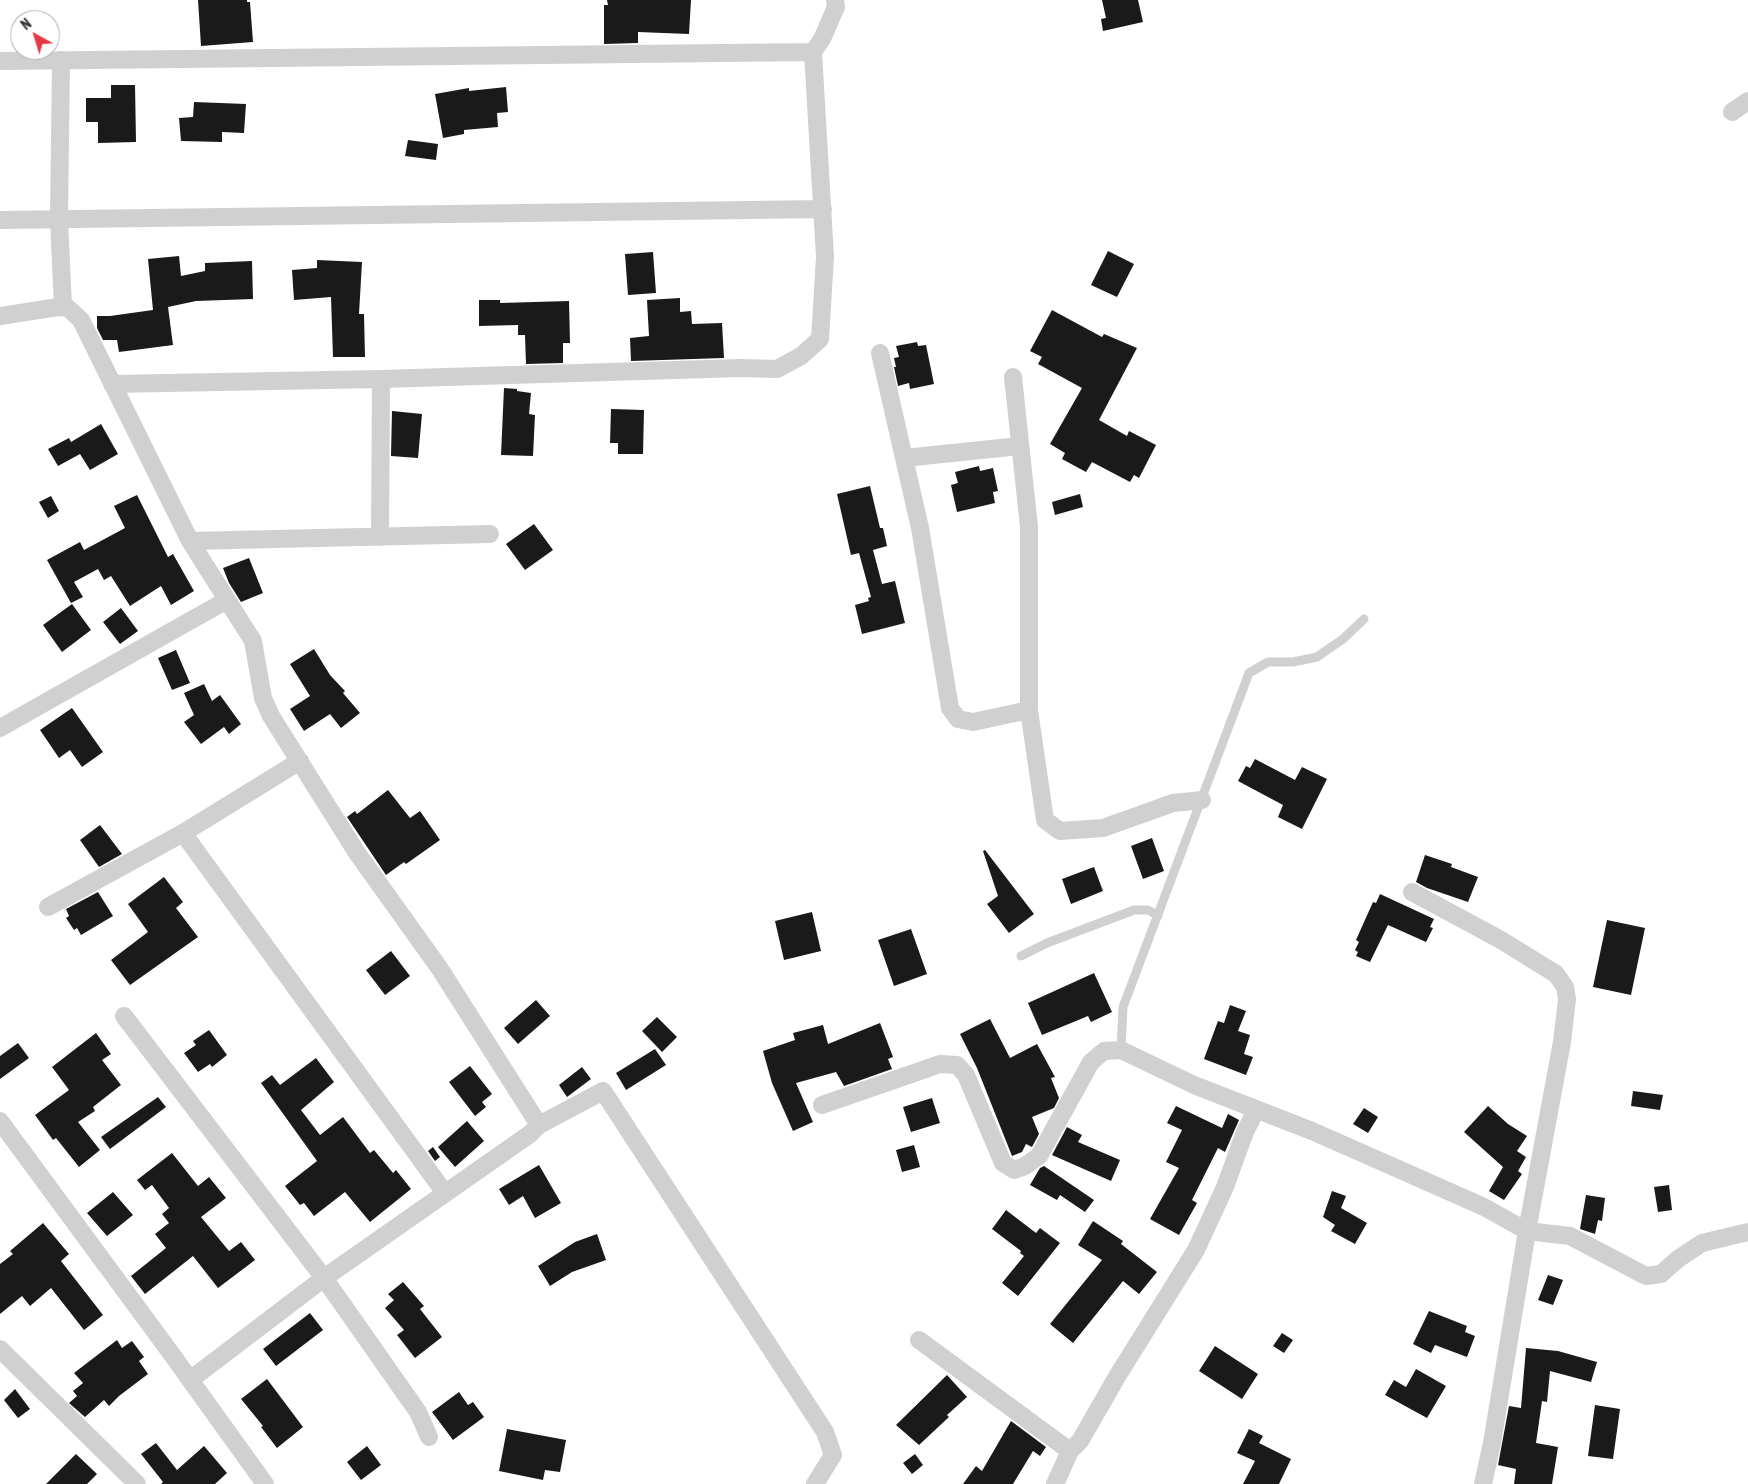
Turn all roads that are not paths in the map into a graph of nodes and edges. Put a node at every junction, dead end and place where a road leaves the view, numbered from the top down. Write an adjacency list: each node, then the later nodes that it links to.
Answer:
1 (835, 0): 2 (street)
2 (813, 52): 3 (street); 7 (street)
3 (61, 60): 4 (street); 8 (street)
4 (0, 61)
5 (1748, 101): 6 (street)
6 (1732, 112)
7 (822, 209): 8 (street); 14 (street)
8 (59, 219): 9 (street); 10 (street)
9 (0, 220)
10 (63, 307): 11 (street); 15 (street)
11 (0, 316)
12 (880, 353): 17 (street)
13 (1013, 377): 16 (street)
14 (381, 379): 15 (street); 19 (street)
15 (112, 384): 20 (street)
16 (1020, 446): 17 (street); 23 (street)
17 (904, 458): 23 (street)
18 (490, 534): 19 (street)
19 (380, 537): 20 (street)
20 (190, 541): 21 (street)
21 (227, 600): 24 (street); 25 (street)
22 (1364, 618): 26 (lane)
23 (1029, 710): 26 (street)
24 (0, 728)
25 (300, 761): 27 (street); 37 (street)
26 (1202, 800): 30 (lane)
27 (183, 833): 29 (street); 38 (street)
28 (1412, 892): 39 (street)
29 (48, 907)
30 (1158, 916): 31 (lane); 33 (lane)
31 (1021, 956)
32 (124, 1016): 41 (street)
33 (1121, 1050): 34 (street); 35 (street)
34 (822, 1105)
35 (1256, 1110): 39 (street); 46 (street)
36 (0, 1120): 44 (street)
37 (539, 1125): 38 (street); 49 (street)
38 (445, 1193): 41 (street)
39 (1527, 1231): 40 (street); 51 (street)
40 (1748, 1232)
41 (324, 1278): 44 (street); 45 (street)
42 (919, 1340): 46 (street)
43 (0, 1349): 47 (street)
44 (190, 1380): 48 (street)
45 (429, 1437)
46 (1070, 1452): 50 (street)
47 (137, 1484)
48 (265, 1484)
49 (815, 1484)
50 (1055, 1484)
51 (1483, 1484)

